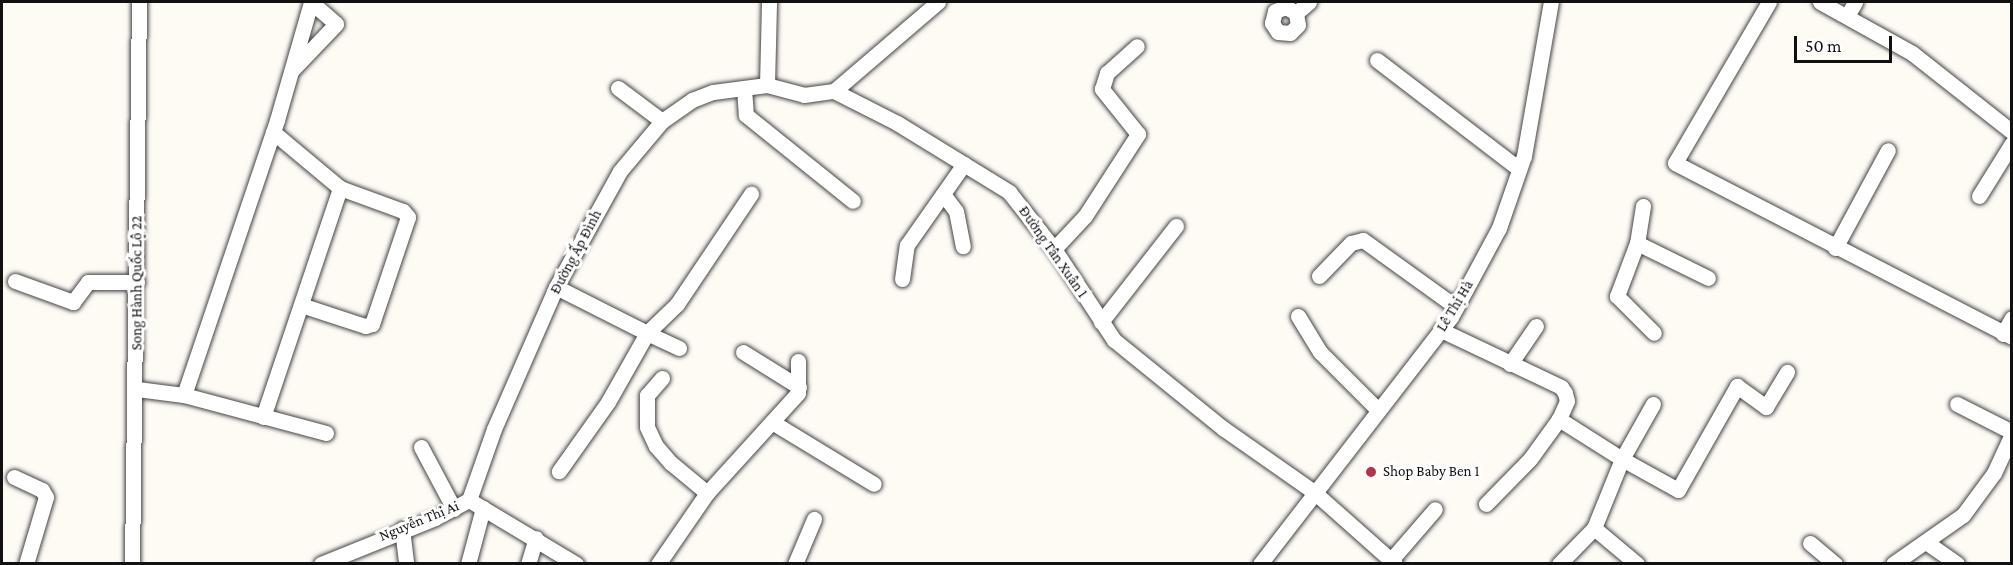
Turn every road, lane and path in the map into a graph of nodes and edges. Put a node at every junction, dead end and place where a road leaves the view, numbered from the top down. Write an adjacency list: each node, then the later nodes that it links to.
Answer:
1 (139, 2): 40 (street, Song Hành Quốc Lộ 22)
2 (769, 2): 14 (street)
3 (938, 2): 17 (street)
4 (1309, 2): 9 (street)
5 (1551, 2): 24 (street, Lê Thị Hà)
6 (1769, 2): 34 (street)
7 (1820, 2): 10 (street)
8 (1855, 2): 10 (street)
9 (1296, 13)
10 (1847, 16): 20 (street)
11 (1137, 46): 35 (street)
12 (1377, 60): 24 (street)
13 (292, 70): 19 (street)
14 (767, 85): 16 (street, Đường Ấp Đình); 17 (street)
15 (618, 88): 18 (street)
16 (744, 88): 18 (street, Đường Ấp Đình); 29 (street)
17 (834, 91): 23 (street, Đường Tân Xuân 1)
18 (662, 121): 41 (street, Đường Ấp Đình)
19 (273, 132): 25 (street); 60 (street)
20 (2012, 132)
21 (2012, 143): 28 (street)
22 (1888, 150): 34 (street)
23 (964, 164): 27 (street); 35 (street, Đường Tân Xuân 1)
24 (1520, 169): 43 (street, Lê Thị Hà)
25 (340, 188): 42 (street); 42 (street)
26 (750, 194): 49 (street)
27 (943, 194): 33 (street); 38 (street)
28 (1979, 196)
29 (853, 201)
30 (1643, 206): 32 (street)
31 (1176, 226): 46 (street)
32 (1636, 243): 37 (street); 50 (street)
33 (963, 246)
34 (1835, 248): 51 (street)
35 (1054, 249): 46 (street, Đường Tân Xuân 1)
36 (1319, 276): 43 (street)
37 (1708, 278)
38 (902, 279)
39 (15, 281): 40 (street)
40 (137, 282): 59 (street, Song Hành Quốc Lộ 22)
41 (556, 287): 49 (street); 76 (street, Đường Ấp Đình)
42 (301, 304): 64 (street)
43 (1456, 307): 48 (street, Lê Thị Hà)
44 (1298, 316): 63 (street)
45 (2012, 318): 51 (street)
46 (1101, 321): 75 (street, Đường Tân Xuân 1)
47 (1536, 326): 55 (street)
48 (1441, 330): 55 (street); 63 (street, Lê Thị Hà)
49 (646, 333): 52 (street); 71 (street)
50 (1654, 333)
51 (2007, 335)
52 (679, 348)
53 (743, 352): 58 (street)
54 (798, 361): 58 (street)
55 (1510, 364): 65 (street)
56 (1787, 372): 70 (street)
57 (662, 378): 74 (street)
58 (799, 387): 66 (street)
59 (137, 389): 60 (street); 89 (street, Song Hành Quốc Lộ 22)
60 (184, 395): 64 (street)
61 (1653, 404): 70 (street)
62 (1957, 404): 68 (street)
63 (1378, 410): 75 (street, Lê Thị Hà)
64 (264, 417): 67 (street)
65 (1559, 419): 70 (street); 77 (street)
66 (772, 422): 73 (street); 74 (street)
67 (326, 433)
68 (2012, 433): 84 (street)
69 (421, 447): 78 (street)
70 (1622, 459): 81 (street)
71 (559, 471)
72 (14, 477): 88 (street)
73 (874, 484)
74 (707, 492): 94 (street)
75 (1314, 492): 87 (street, Đường Tân Xuân 1); 96 (street, Lê Thị Hà)
76 (476, 504): 78 (street, Nguyễn Thị Ai); 83 (street, Nguyễn Thị Ai); 91 (street, Đường Ấp Đình)
77 (1486, 504)
78 (454, 509): 82 (street, Nguyễn Thị Ai)
79 (1435, 509): 87 (street)
80 (814, 519): 95 (street)
81 (1594, 528): 97 (street); 98 (street)
82 (402, 529): 86 (street, Nguyễn Thị Ai); 90 (street)
83 (536, 538): 92 (street); 93 (street, Nguyễn Thị Ai)
84 (1926, 542): 100 (street); 101 (street)
85 (1810, 543): 99 (street)
86 (327, 562)
87 (1393, 562)
88 (26, 564)
89 (132, 564)
90 (406, 564)
91 (468, 564)
92 (528, 564)
93 (576, 564)
94 (658, 564)
95 (795, 564)
96 (1260, 564)
97 (1559, 564)
98 (1637, 564)
99 (1835, 564)
100 (1893, 564)
101 (1957, 564)

